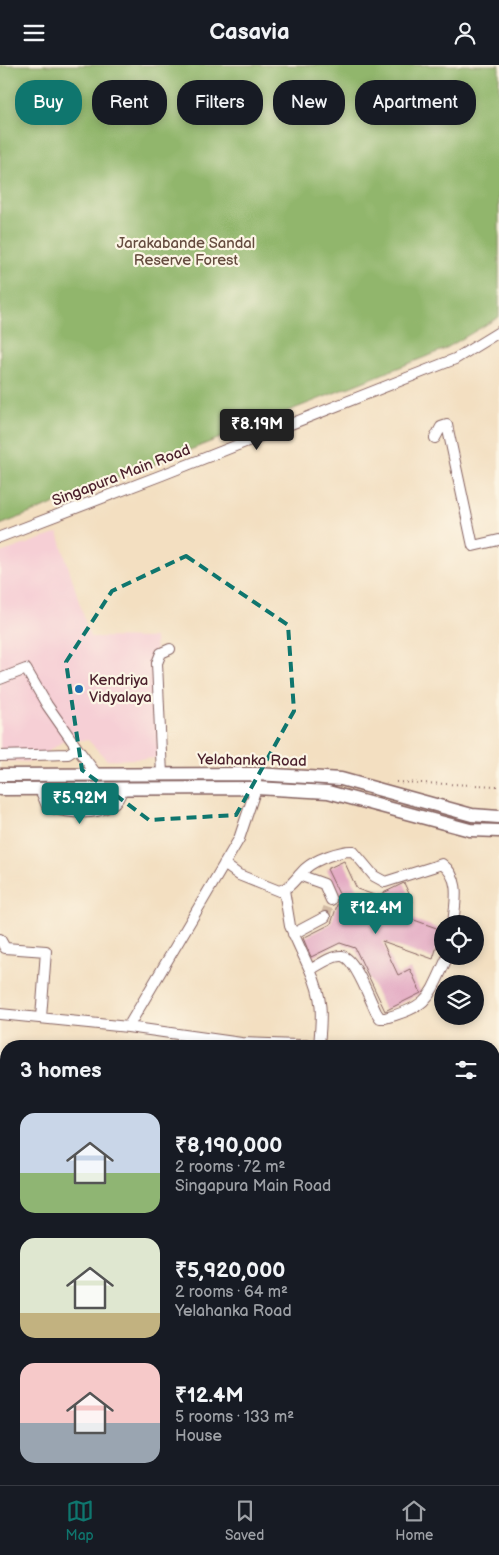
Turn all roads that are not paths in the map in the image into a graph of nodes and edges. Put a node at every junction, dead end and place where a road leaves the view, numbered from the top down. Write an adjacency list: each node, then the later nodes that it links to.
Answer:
1 (499, 332): 3 (street, Singapura Main Road)
2 (435, 438): 4 (street)
3 (0, 537)
4 (499, 540)
5 (170, 649): 12 (street)
6 (0, 679): 7 (street)
7 (77, 748): 8 (street); 11 (street)
8 (0, 756)
9 (256, 774): 12 (main road, Yelahanka Road); 13 (street); 17 (main road, Yelahanka Road)
10 (0, 775): 11 (main road, Yelahanka Road)
11 (96, 775): 12 (main road, Yelahanka Road)
12 (162, 775)
13 (256, 788): 16 (main road, Yelahanka Road); 18 (main road, Yelahanka Road); 19 (street)
14 (0, 789): 15 (main road, Yelahanka Road)
15 (40, 789): 16 (main road, Yelahanka Road); 16 (street)
16 (122, 789)
17 (499, 817)
18 (499, 831)
19 (224, 864): 21 (street); 31 (street)
20 (299, 875): 21 (street); 22 (street); 23 (street)
21 (284, 890): 25 (street)
22 (331, 900)
23 (454, 915)
24 (325, 917): 25 (street)
25 (293, 934): 28 (street)
26 (0, 939): 30 (street)
27 (444, 965): 28 (street)
28 (310, 970): 33 (street)
29 (0, 1014): 30 (street)
30 (41, 1018): 31 (street)
31 (128, 1027): 32 (street)
32 (210, 1040)
33 (323, 1040)

